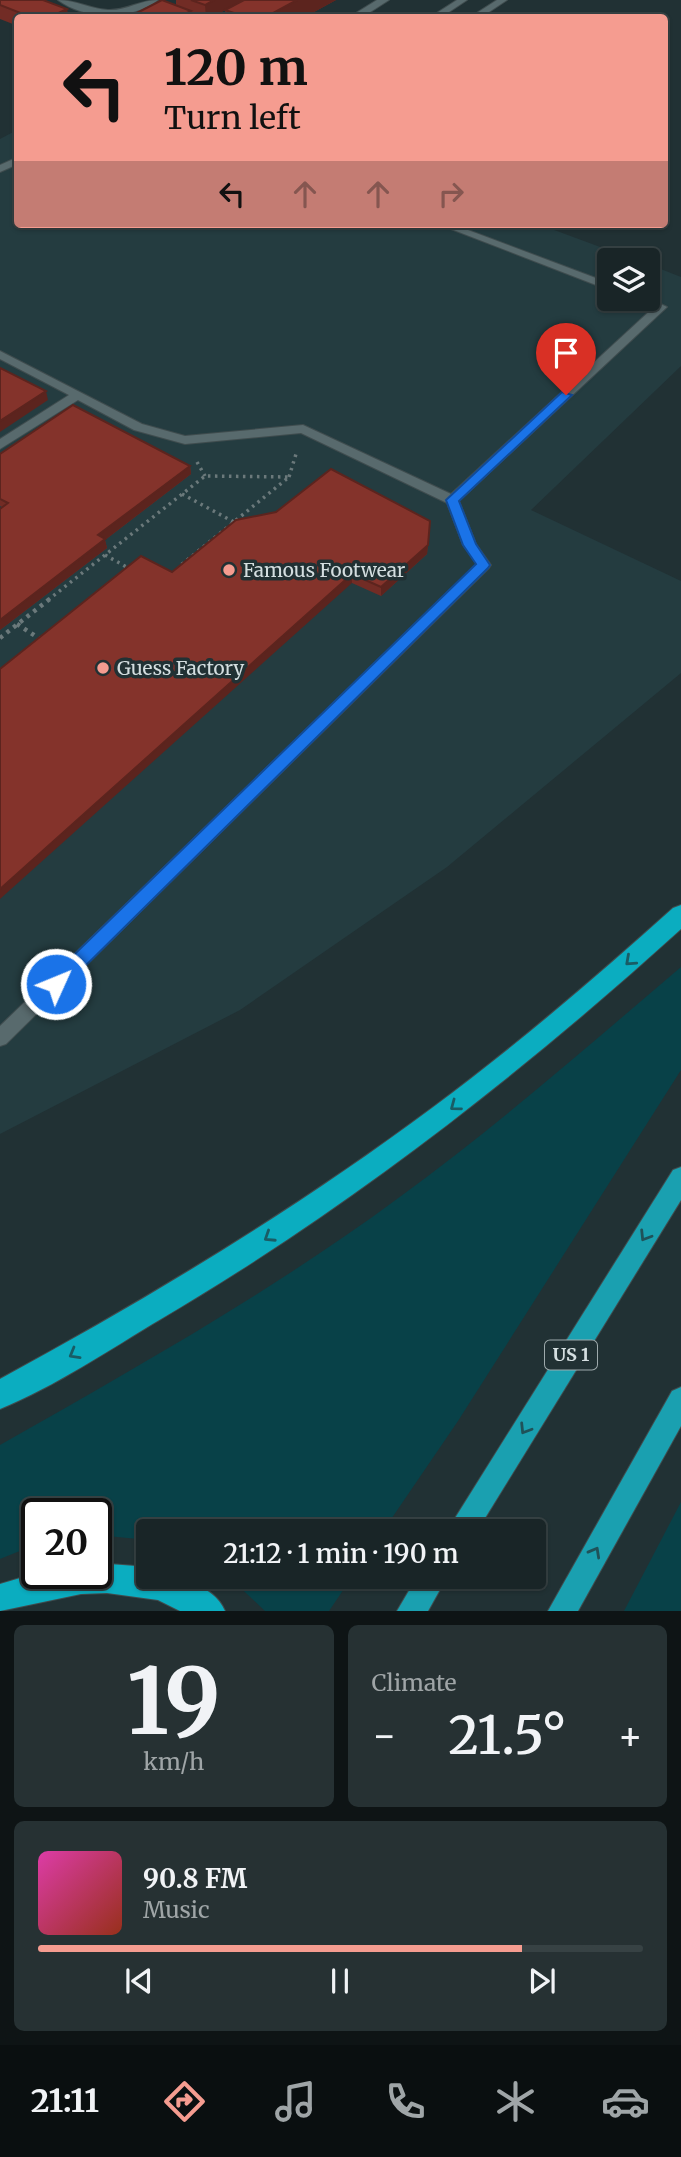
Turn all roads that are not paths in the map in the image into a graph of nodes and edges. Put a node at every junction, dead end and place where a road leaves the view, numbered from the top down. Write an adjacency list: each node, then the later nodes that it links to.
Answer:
1 (63, 0): 6 (street)
2 (153, 0): 7 (street)
3 (384, 0): 8 (street)
4 (463, 0): 9 (lane)
5 (503, 0): 10 (lane)
6 (102, 14)
7 (113, 14)
8 (360, 14)
9 (440, 14)
10 (480, 14)
11 (454, 228): 12 (lane)
12 (597, 282)
13 (657, 311): 17 (lane)
14 (0, 354): 15 (lane)
15 (77, 395): 16 (lane); 17 (lane)
16 (0, 445)
17 (452, 500): 19 (lane)
18 (681, 915): 21 (highway, one-way to 21)
19 (0, 1038)
20 (681, 1178): 23 (highway, US 1, one-way to 23)
21 (0, 1395)
22 (681, 1400): 28 (highway, one-way to 22)
23 (468, 1519)
24 (425, 1589): 27 (highway)
25 (0, 1599): 26 (highway)
26 (209, 1611)
27 (411, 1611)
28 (562, 1611)

